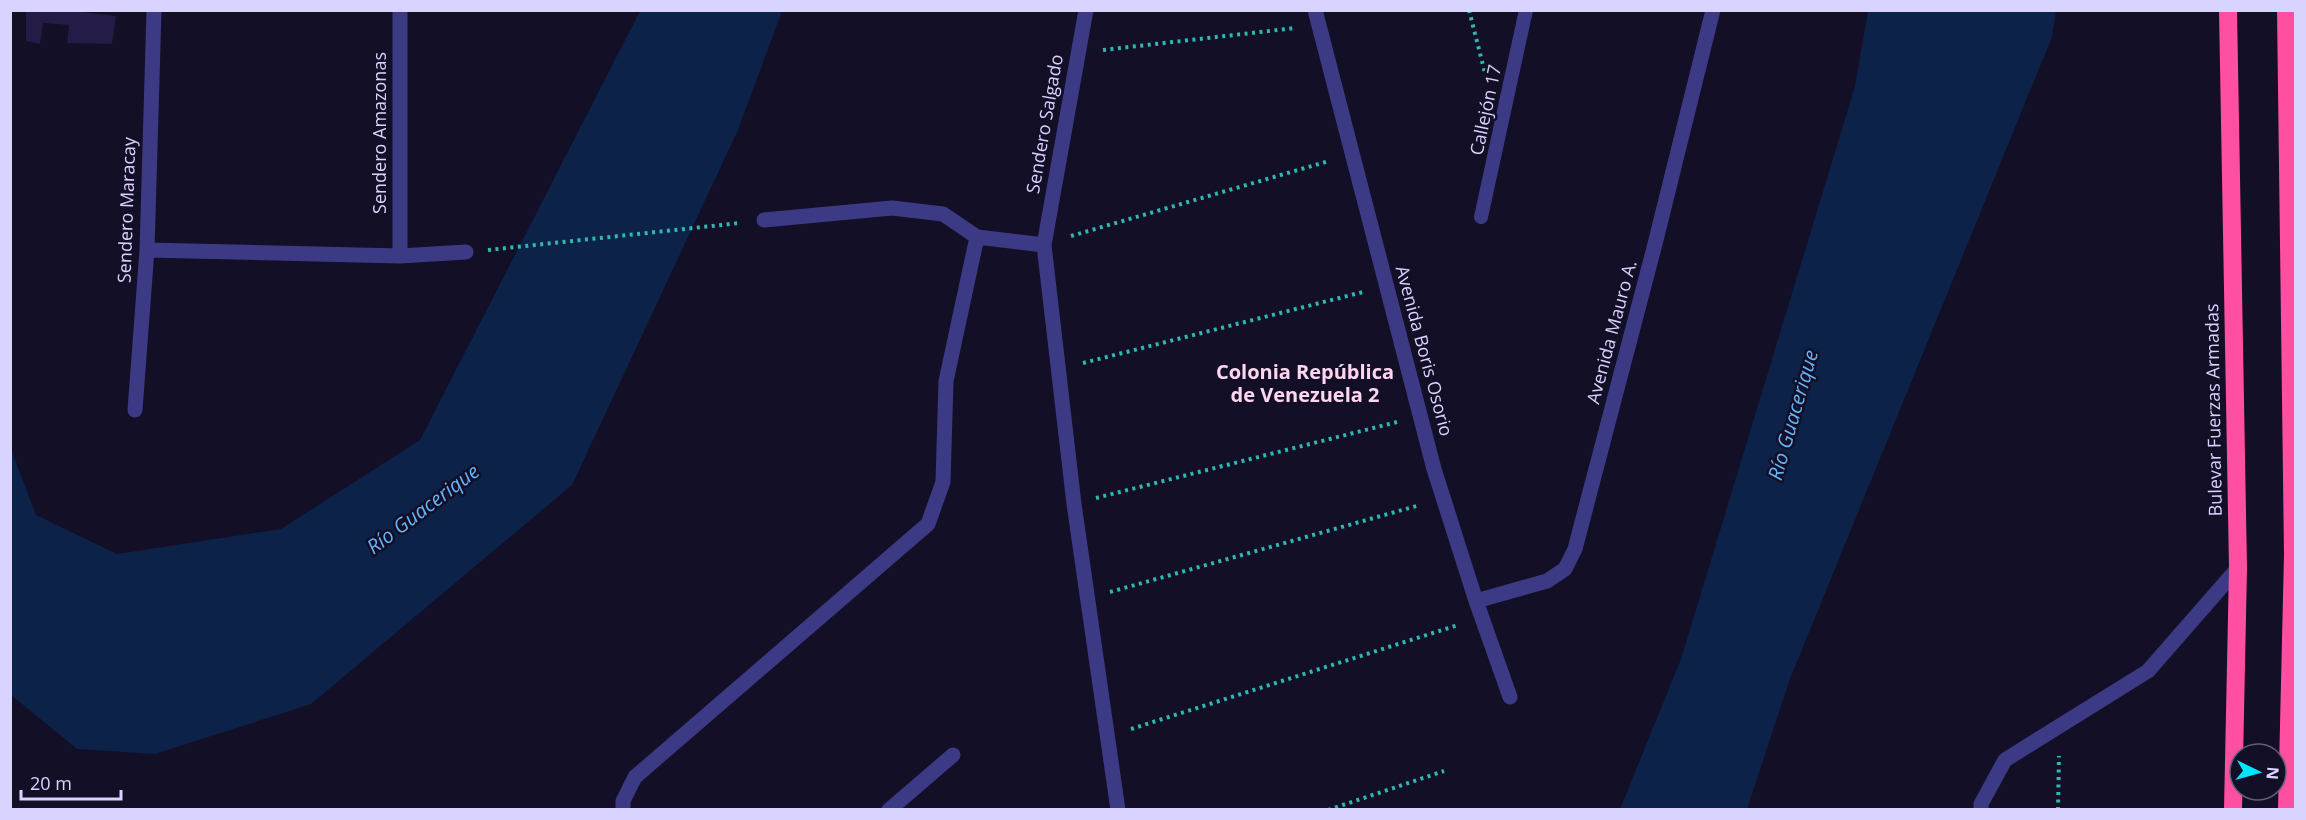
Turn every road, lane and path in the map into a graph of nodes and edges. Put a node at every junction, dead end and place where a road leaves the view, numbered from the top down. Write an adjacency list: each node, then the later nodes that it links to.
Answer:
1 (154, 10): 17 (street, Sendero Maracay)
2 (400, 10): 19 (street, Sendero Amazonas)
3 (1086, 10): 10 (street, Sendero Salgado)
4 (1469, 10): 11 (path)
5 (1526, 10): 13 (lane, Callejón 17)
6 (1713, 10): 29 (street, Avenida Mauro A.)
7 (2228, 10): 27 (highway, Bulevar Fuerzas Armadas)
8 (2286, 10): 26 (highway)
9 (1318, 18): 10 (path); 12 (street, Avenida Boris Osorio)
10 (1077, 53): 16 (street, Sendero Salgado)
11 (1489, 86)
12 (1353, 154): 16 (path); 20 (street, Avenida Boris Osorio)
13 (1481, 217)
14 (764, 220): 15 (street); 18 (path)
15 (977, 237): 16 (street); 36 (street)
16 (1044, 245): 21 (street, Sendero Salgado)
17 (147, 250): 19 (street); 22 (street, Sendero Maracay)
18 (466, 252): 19 (street)
19 (400, 256)
20 (1387, 286): 21 (path); 23 (street, Avenida Boris Osorio)
21 (1058, 370): 25 (street, Sendero Salgado)
22 (135, 410)
23 (1421, 416): 24 (street, Avenida Boris Osorio); 25 (path)
24 (1444, 498): 28 (path); 29 (street, Avenida Boris Osorio)
25 (1074, 504): 28 (street, Sendero Salgado)
26 (2294, 555): 43 (highway)
27 (2238, 568): 32 (street); 42 (highway, Bulevar Fuerzas Armadas)
28 (1088, 598): 33 (street, Sendero Salgado)
29 (1476, 601): 30 (street, Avenida Boris Osorio)
30 (1482, 618): 31 (street, Avenida Boris Osorio); 33 (path)
31 (1510, 697)
32 (2060, 724): 40 (street); 41 (path)
33 (1108, 736): 38 (street, Sendero Salgado)
34 (953, 755): 37 (street)
35 (1444, 771): 39 (path)
36 (623, 810)
37 (889, 810)
38 (1118, 810)
39 (1328, 810)
40 (1981, 810)
41 (2058, 810)
42 (2233, 810)
43 (2287, 810)

